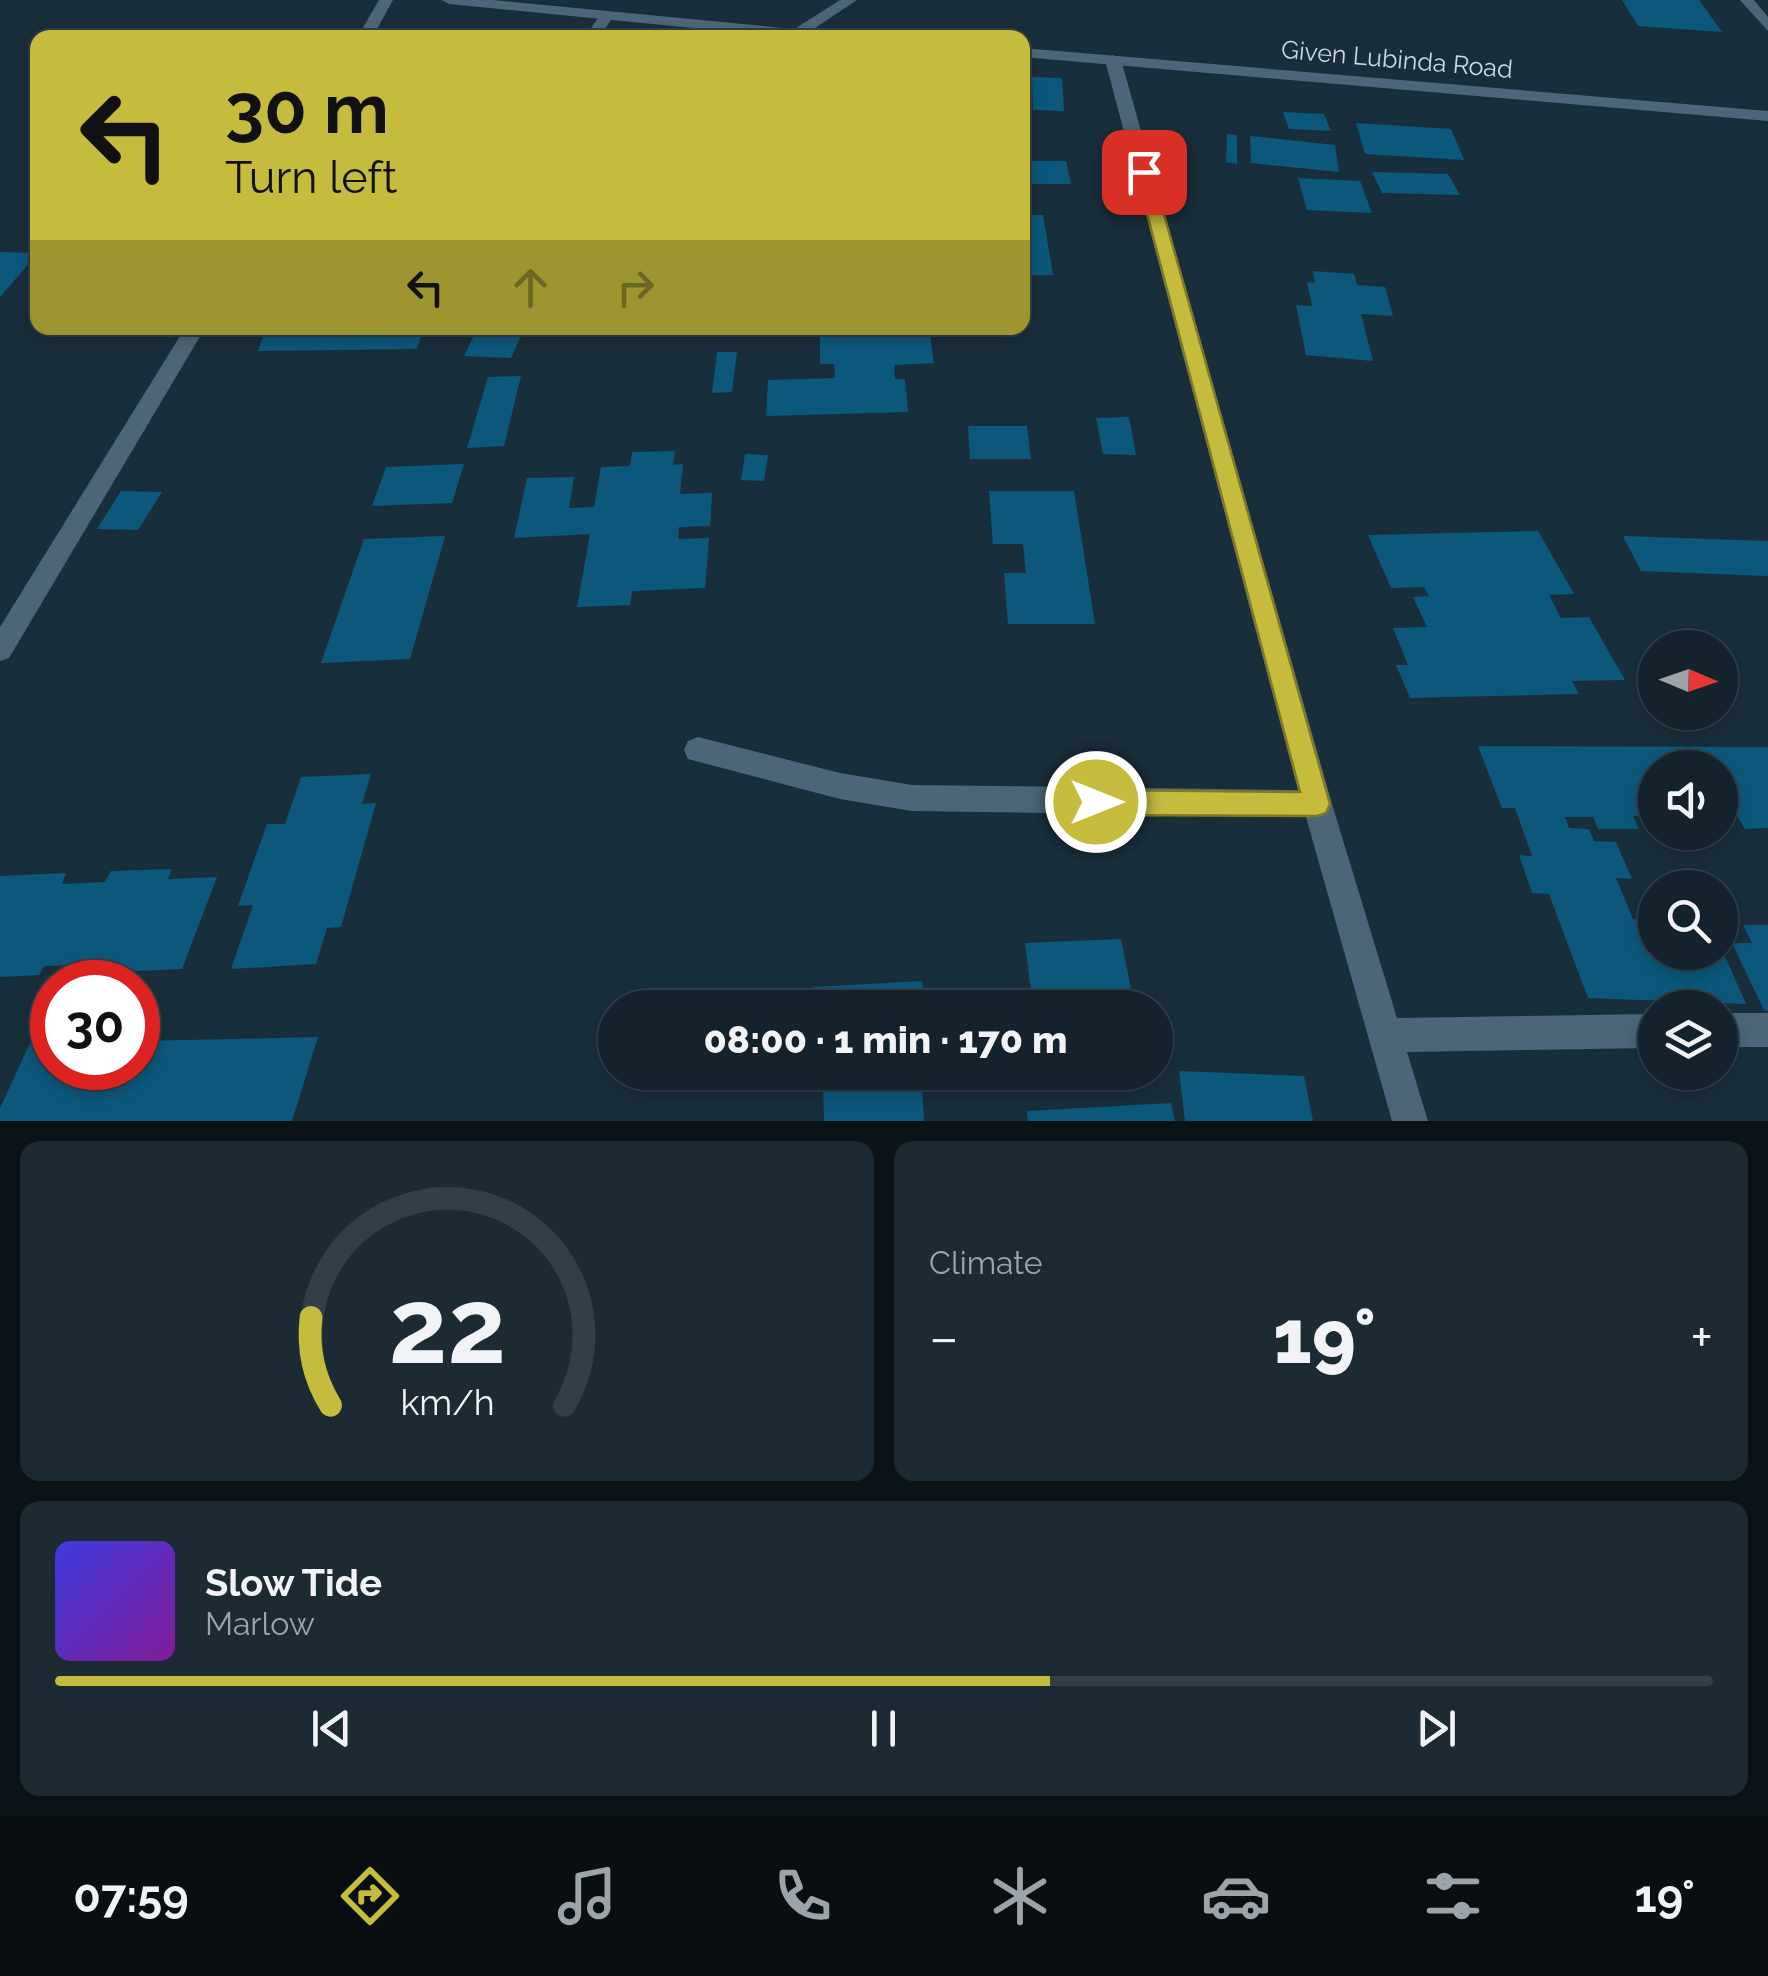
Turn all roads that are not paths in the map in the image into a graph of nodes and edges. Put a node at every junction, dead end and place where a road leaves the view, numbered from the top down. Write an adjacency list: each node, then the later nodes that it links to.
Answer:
1 (386, 0): 8 (street)
2 (449, 0): 5 (street)
3 (850, 0): 11 (street)
4 (1747, 0): 7 (street)
5 (511, 2): 6 (street)
6 (608, 14): 9 (street); 10 (street)
7 (1768, 27)
8 (369, 30)
9 (597, 30)
10 (760, 30)
11 (804, 30)
12 (1030, 53): 13 (street, Given Lubinda Road)
13 (1113, 60): 14 (street, Given Lubinda Road); 18 (street)
14 (1768, 116)
15 (191, 335): 16 (street)
16 (0, 650)
17 (698, 750): 18 (street)
18 (1317, 804): 22 (street)
19 (1738, 1030): 20 (street)
20 (1768, 1030)
21 (1638, 1031): 22 (street)
22 (1386, 1035): 23 (street)
23 (1410, 1121)

